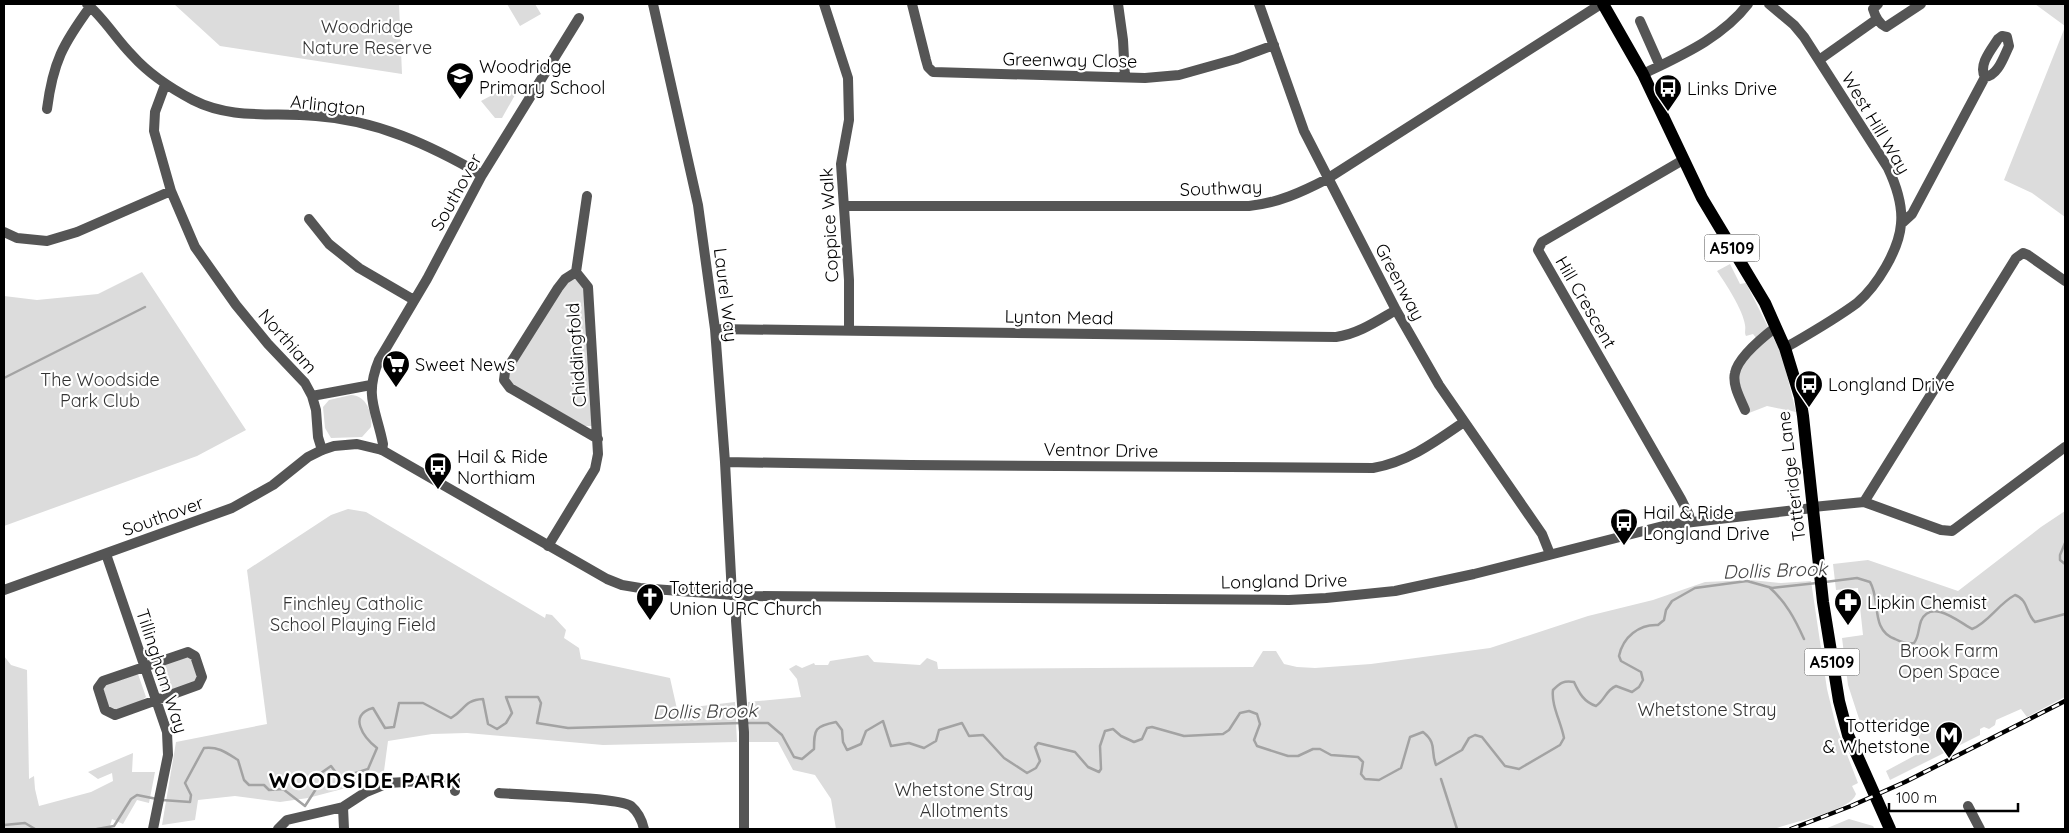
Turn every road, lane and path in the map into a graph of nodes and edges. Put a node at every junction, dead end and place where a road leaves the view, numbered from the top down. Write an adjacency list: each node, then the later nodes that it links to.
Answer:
1 (653, 4): 37 (street, Laurel Way)
2 (824, 4): 28 (street, Coppice Walk)
3 (912, 4): 20 (street, Greenway Close)
4 (1118, 4): 20 (street)
5 (1259, 4): 15 (street, Greenway)
6 (1602, 4): 18 (main road, Totteridge Lane / A5109); 25 (street, Southway)
7 (1748, 4): 17 (street)
8 (1769, 4): 16 (street, West Hill Way)
9 (1878, 4): 13 (street)
10 (1921, 4): 13 (street)
11 (89, 5): 21 (street, Arlington); 22 (street)
12 (578, 18): 24 (street, Southover)
13 (1877, 19): 16 (street)
14 (1640, 21): 17 (street)
15 (1274, 46): 20 (street, Greenway Close); 25 (street, Greenway)
16 (1819, 60): 30 (street, West Hill Way)
17 (1660, 66): 18 (street)
18 (1642, 74): 23 (main road, Totteridge Lane / A5109)
19 (1985, 77): 30 (street)
20 (1125, 78)
21 (165, 85): 24 (street, Arlington); 26 (street, Northiam)
22 (47, 109)
23 (1683, 160): 36 (main road, Totteridge Lane / A5109); 51 (street, Hill Crescent)
24 (482, 174): 34 (street, Southover)
25 (1327, 179): 28 (street, Southway); 35 (street, Greenway)
26 (171, 191): 31 (street); 41 (street, Northiam)
27 (587, 196): 32 (street)
28 (845, 206): 38 (street, Coppice Walk)
29 (309, 220): 34 (street)
30 (1901, 224): 39 (street, West Hill Way)
31 (4, 232)
32 (576, 272): 44 (street, Chiddingfold); 44 (street, Chiddingfold)
33 (2065, 281): 49 (street)
34 (414, 300): 40 (street, Southover)
35 (1396, 310): 38 (street, Lynton Mead); 43 (street, Greenway)
36 (1776, 327): 39 (main road, Totteridge Lane / A5109); 42 (street)
37 (715, 329): 38 (street, Lynton Mead); 48 (street, Laurel Way)
38 (850, 330)
39 (1785, 348): 50 (main road, Totteridge Lane / A5109)
40 (371, 385): 41 (street); 47 (street, Southover)
41 (312, 396): 46 (street, Northiam)
42 (1745, 410)
43 (1464, 422): 48 (street, Ventnor Drive); 54 (street, Greenway)
44 (598, 439): 52 (street, Chiddingfold)
45 (2065, 447): 49 (street)
46 (322, 450): 47 (street); 53 (street, Southover)
47 (382, 450): 52 (street)
48 (725, 462): 56 (street, Laurel Way)
49 (1864, 502): 50 (street, Longland Drive)
50 (1813, 507): 51 (street, Longland Drive); 68 (main road, Totteridge Lane / A5109)
51 (1690, 521): 54 (street, Longland Drive)
52 (548, 546): 56 (street)
53 (106, 554): 55 (street, Southover); 57 (street, Tillingham Way)
54 (1550, 554): 56 (street, Longland Drive)
55 (4, 590)
56 (739, 596): 67 (street, Laurel Way)
57 (144, 666): 58 (street, Tillingham Way); 58 (street); 58 (street)
58 (156, 699): 63 (street, Tillingham Way)
59 (456, 791): 62 (street)
60 (499, 793): 66 (street)
61 (1968, 806): 69 (street)
62 (343, 808): 64 (street); 65 (street)
63 (153, 829)
64 (278, 829)
65 (344, 829)
66 (644, 829)
67 (744, 829)
68 (1890, 829)
69 (1980, 829)

